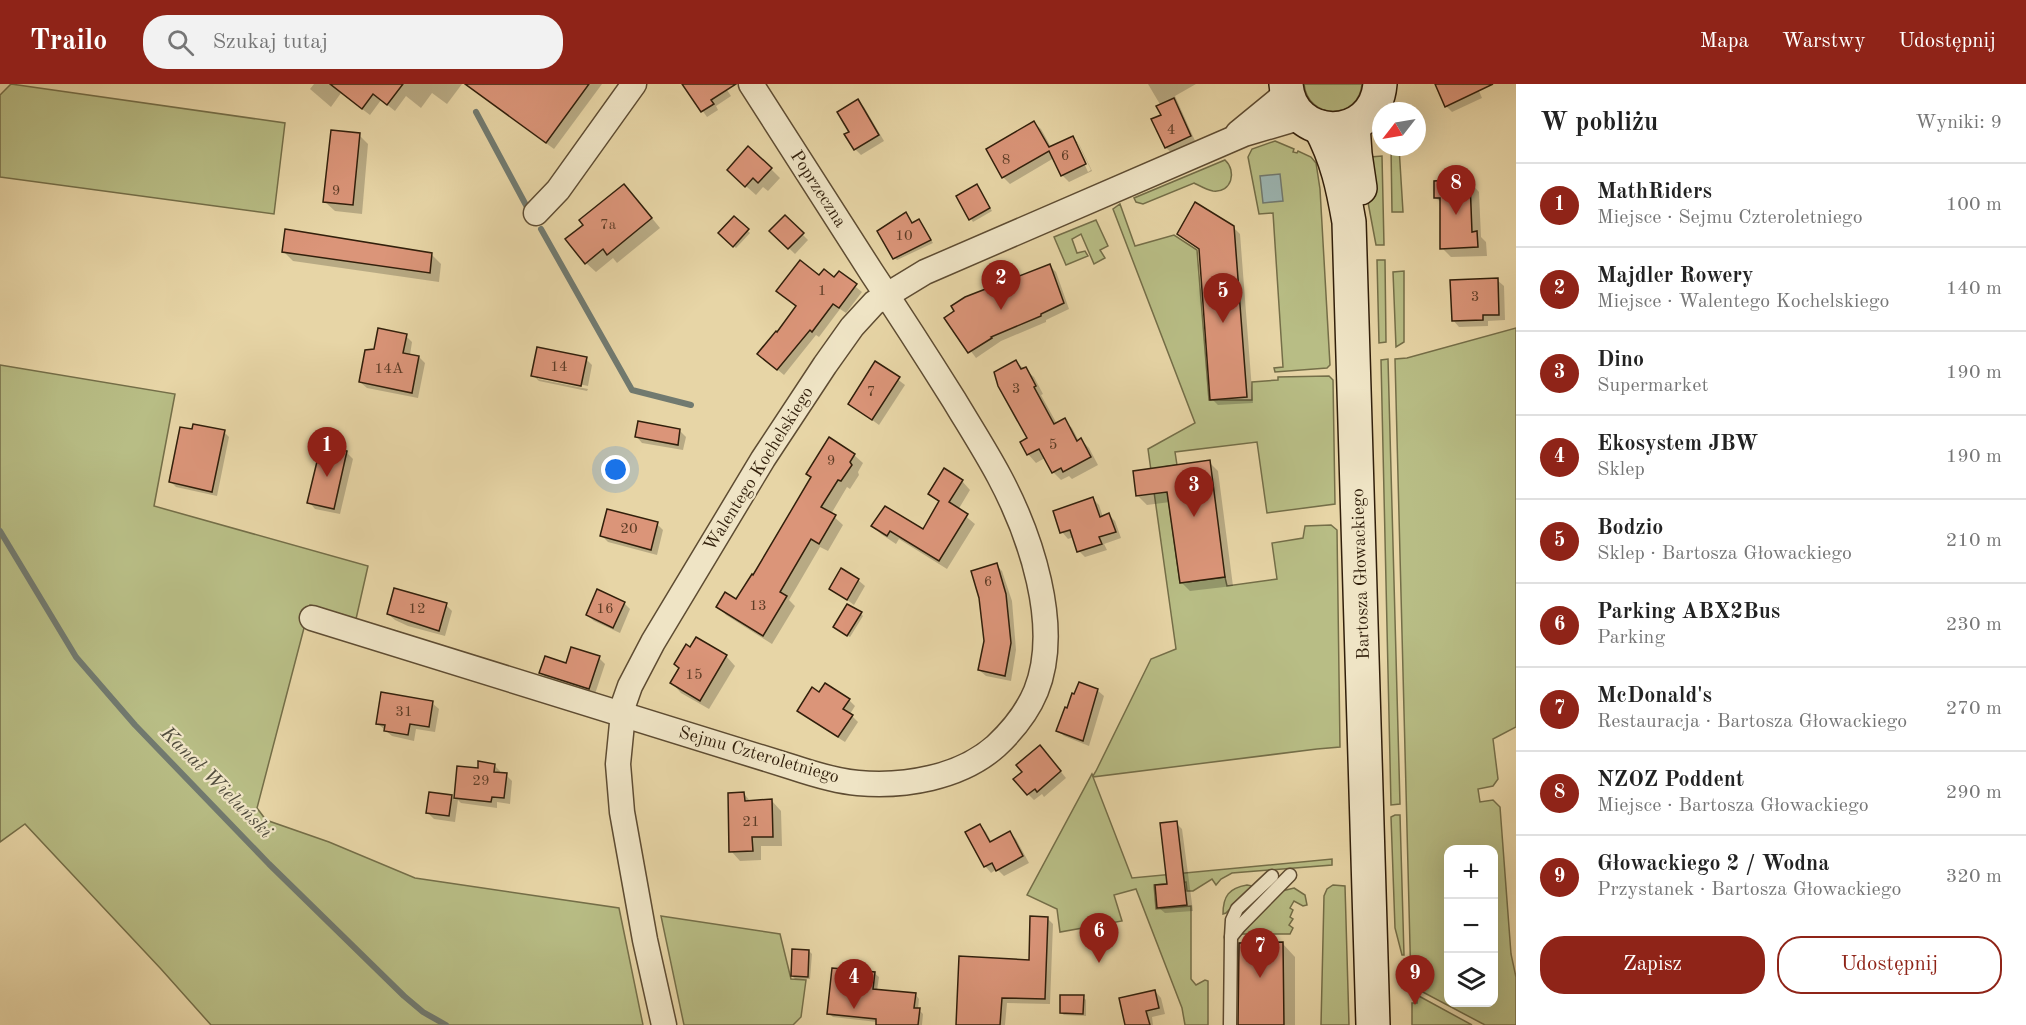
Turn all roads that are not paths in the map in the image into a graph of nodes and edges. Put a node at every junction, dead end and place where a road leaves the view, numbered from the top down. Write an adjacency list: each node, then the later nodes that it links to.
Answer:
1 (634, 84): 8 (street)
2 (751, 84): 9 (street, Poprzeczna)
3 (1286, 85): 5 (street, Bartosza Głowackiego); 7 (street, Walentego Kochelskiego)
4 (1381, 85): 6 (street)
5 (1311, 122): 6 (street); 7 (street, Walentego Kochelskiego); 17 (street, Bartosza Głowackiego)
6 (1353, 125): 18 (street, Bartosza Głowackiego)
7 (1232, 139): 9 (street, Walentego Kochelskiego)
8 (536, 213)
9 (887, 294): 11 (street, Walentego Kochelskiego); 11 (street, Sejmu Czteroletniego)
10 (312, 618): 11 (street, Sejmu Czteroletniego)
11 (623, 716): 15 (street, Walentego Kochelskiego)
12 (1290, 875): 14 (lane)
13 (1272, 876): 14 (lane)
14 (1231, 938): 16 (lane)
15 (664, 1025)
16 (1230, 1025)
17 (1373, 1025)
18 (1391, 1025)

